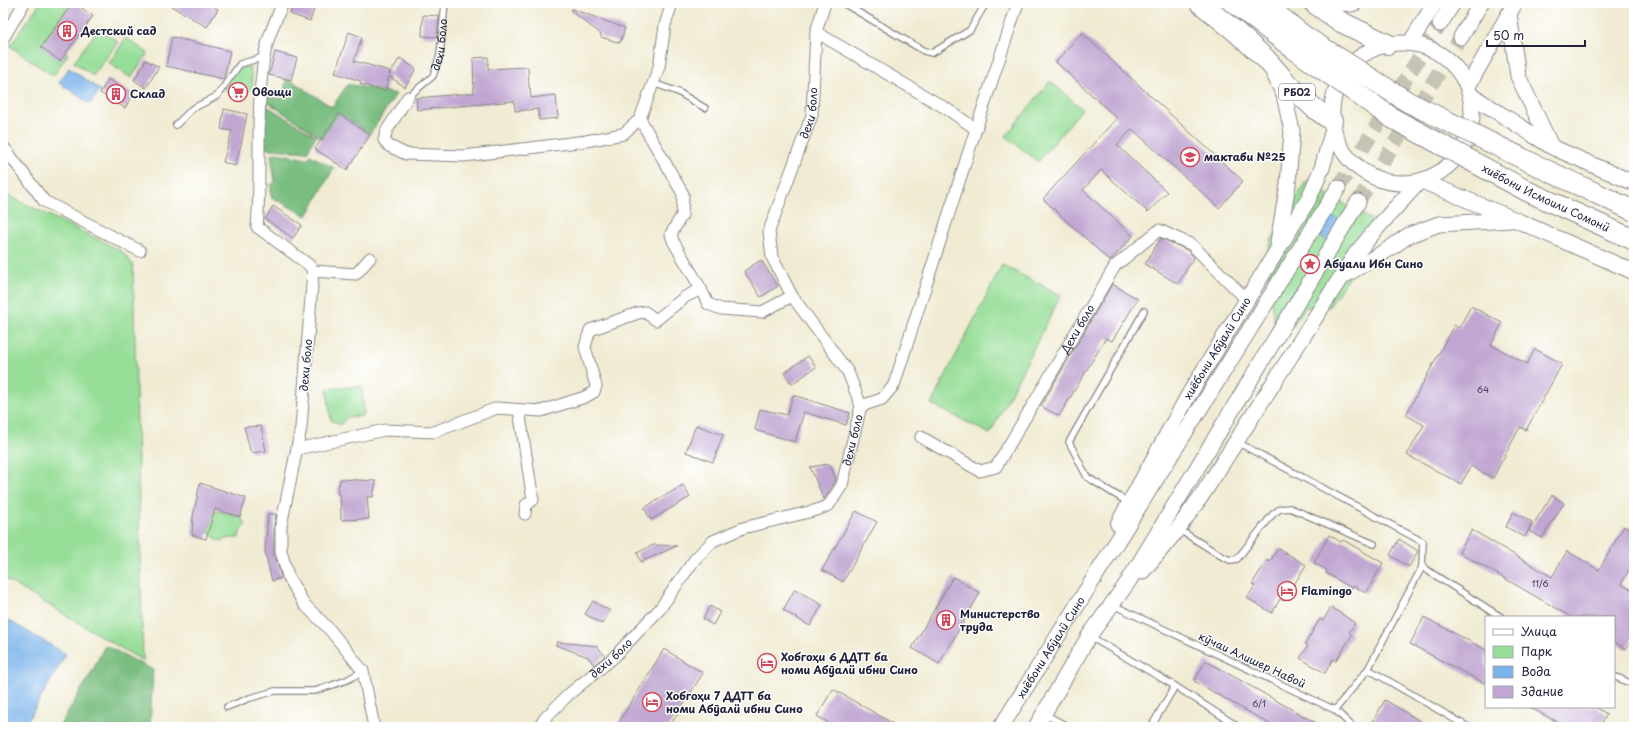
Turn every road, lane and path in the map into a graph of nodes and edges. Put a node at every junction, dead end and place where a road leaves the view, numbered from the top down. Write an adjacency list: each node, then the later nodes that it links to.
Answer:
1 (24, 3): 22 (street)
2 (283, 3): 25 (street)
3 (445, 3): 29 (lane, дехи боло)
4 (672, 3): 27 (street)
5 (825, 3): 20 (street, дехи боло)
6 (843, 3): 7 (lane)
7 (986, 3)
8 (1018, 3): 34 (street, Дехи боло)
9 (1200, 3): 26 (highway, РБ02)
10 (1234, 3): 43 (highway, хиёбони Исмоили Сомонӣ, bridge)
11 (1263, 3): 41 (highway, bridge)
12 (1314, 3): 24 (highway)
13 (1343, 3): 14 (main road)
14 (1355, 3)
15 (1435, 3): 23 (main road)
16 (1453, 3): 19 (main road)
17 (1481, 3): 21 (main road)
18 (1512, 8): 28 (main road); 36 (main road)
19 (1440, 24)
20 (816, 32): 34 (street); 51 (street, дехи боло)
21 (1461, 37)
22 (3, 39)
23 (1410, 43): 24 (main road); 28 (main road)
24 (1387, 44): 33 (main road)
25 (264, 57): 32 (lane); 47 (street)
26 (1266, 59): 33 (highway, РБ02); 45 (main road)
27 (653, 83): 30 (lane); 31 (street)
28 (1469, 90): 36 (main road); 37 (main road)
29 (408, 97): 31 (street)
30 (705, 108)
31 (640, 119): 50 (street)
32 (176, 125)
33 (1333, 125): 37 (main road); 45 (main road, хиёбони Абӯалӣ Сино)
34 (976, 129): 54 (street, Дехи боло)
35 (3, 146): 44 (street)
36 (1552, 147): 38 (main road)
37 (1420, 182): 42 (main road); 49 (main road)
38 (1634, 183)
39 (1338, 188): 64 (main road, хиёбони Абӯалӣ Сино)
40 (1358, 202): 65 (main road)
41 (1634, 211)
42 (1516, 220): 48 (main road); 49 (main road)
43 (1634, 240)
44 (140, 251)
45 (1277, 251): 52 (main road, хиёбони Абӯалӣ Сино)
46 (370, 258): 47 (street)
47 (313, 271): 58 (street, дехи боло)
48 (1634, 272)
49 (1339, 279): 57 (main road)
50 (701, 289): 51 (street); 55 (street)
51 (792, 296): 54 (street, дехи боло)
52 (1248, 301): 56 (street, Дехи боло); 59 (main road, хиёбони Абӯалӣ Сино)
53 (1144, 312): 59 (lane)
54 (861, 406): 78 (street, дехи боло)
55 (519, 410): 58 (street); 60 (street)
56 (921, 437)
57 (1236, 442): 61 (main road); 63 (lane)
58 (297, 449): 70 (street, дехи боло)
59 (1129, 504): 64 (main road, хиёбони Абӯалӣ Сино)
60 (525, 514)
61 (1178, 529): 62 (lane); 65 (main road)
62 (1374, 544)
63 (1422, 567): 67 (lane); 69 (lane)
64 (1101, 568): 79 (main road, хиёбони Абӯалӣ Сино)
65 (1128, 582): 66 (main road)
66 (1113, 605): 68 (main road); 75 (lane, кӯчаи Алишер Навоӣ)
67 (1499, 616)
68 (1089, 636): 73 (lane); 76 (main road)
69 (1368, 669): 75 (lane); 85 (lane)
70 (363, 671): 74 (lane); 77 (street, дехи боло)
71 (1615, 676): 72 (lane)
72 (1634, 685)
73 (1175, 686): 82 (lane); 83 (lane)
74 (227, 708)
75 (1335, 710): 84 (lane, кӯчаи Алишер Навоӣ)
76 (1044, 713): 80 (main road); 81 (lane)
77 (374, 727)
78 (538, 727)
79 (1001, 727)
80 (1036, 727)
81 (1069, 727)
82 (1151, 727)
83 (1239, 727)
84 (1353, 727)
85 (1468, 727)

